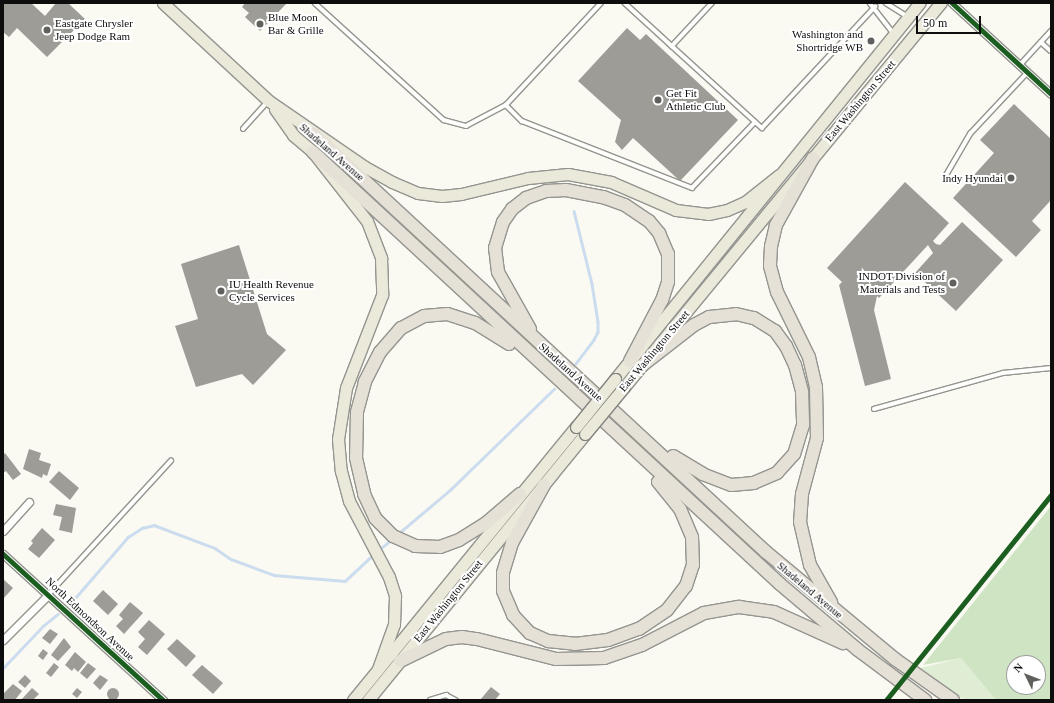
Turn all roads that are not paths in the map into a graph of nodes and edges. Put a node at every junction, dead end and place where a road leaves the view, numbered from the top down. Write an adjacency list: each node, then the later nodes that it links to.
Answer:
1 (163, 3): 21 (main road)
2 (315, 3): 22 (lane)
3 (601, 3): 22 (lane)
4 (625, 3): 16 (lane)
5 (712, 3): 16 (lane)
6 (870, 3): 11 (lane)
7 (886, 3): 12 (lane)
8 (920, 3): 12 (main road, East Washington Street)
9 (941, 3): 27 (main road, East Washington Street)
10 (952, 3): 18 (street)
11 (875, 7): 14 (lane); 23 (lane)
12 (908, 17): 14 (main road, East Washington Street)
13 (1051, 31): 15 (lane)
14 (894, 35): 28 (main road, East Washington Street)
15 (1041, 42): 17 (lane); 18 (lane)
16 (672, 46): 23 (lane)
17 (1051, 50)
18 (1020, 65): 19 (street)
19 (1028, 72): 20 (street); 29 (lane)
20 (1051, 94)
21 (269, 101): 24 (lane); 25 (main road, Shadeland Avenue); 26 (main road, Shadeland Avenue)
22 (506, 105): 23 (lane)
23 (755, 122)
24 (243, 129)
25 (313, 133): 28 (main road); 30 (highway, Shadeland Avenue)
26 (312, 152): 31 (highway, Shadeland Avenue); 48 (main road)
27 (813, 158): 32 (main road, East Washington Street); 44 (highway)
28 (779, 174): 32 (main road, East Washington Street)
29 (945, 177)
30 (542, 346): 32 (highway); 35 (highway, Shadeland Avenue)
31 (535, 360): 36 (highway, Shadeland Avenue); 39 (highway)
32 (635, 364): 35 (highway); 38 (main road, East Washington Street, bridge); 39 (main road, East Washington Street, bridge)
33 (1051, 368): 34 (lane)
34 (874, 409)
35 (636, 430): 44 (highway, Shadeland Avenue)
36 (632, 450): 38 (highway); 46 (highway, Shadeland Avenue)
37 (171, 461): 43 (lane)
38 (544, 485): 47 (main road, East Washington Street)
39 (520, 494): 48 (main road, East Washington Street)
40 (29, 502): 41 (street)
41 (3, 530)
42 (3, 554): 43 (street, North Edmondson Avenue)
43 (48, 595): 45 (street); 50 (street, North Edmondson Avenue)
44 (846, 620): 55 (highway, Shadeland Avenue)
45 (3, 640)
46 (858, 650): 47 (highway); 54 (highway, Shadeland Avenue)
47 (400, 661): 49 (main road, East Washington Street)
48 (378, 669): 51 (main road, East Washington Street)
49 (373, 698)
50 (162, 700)
51 (353, 700)
52 (430, 700): 53 (lane)
53 (456, 700)
54 (925, 700)
55 (953, 700)

